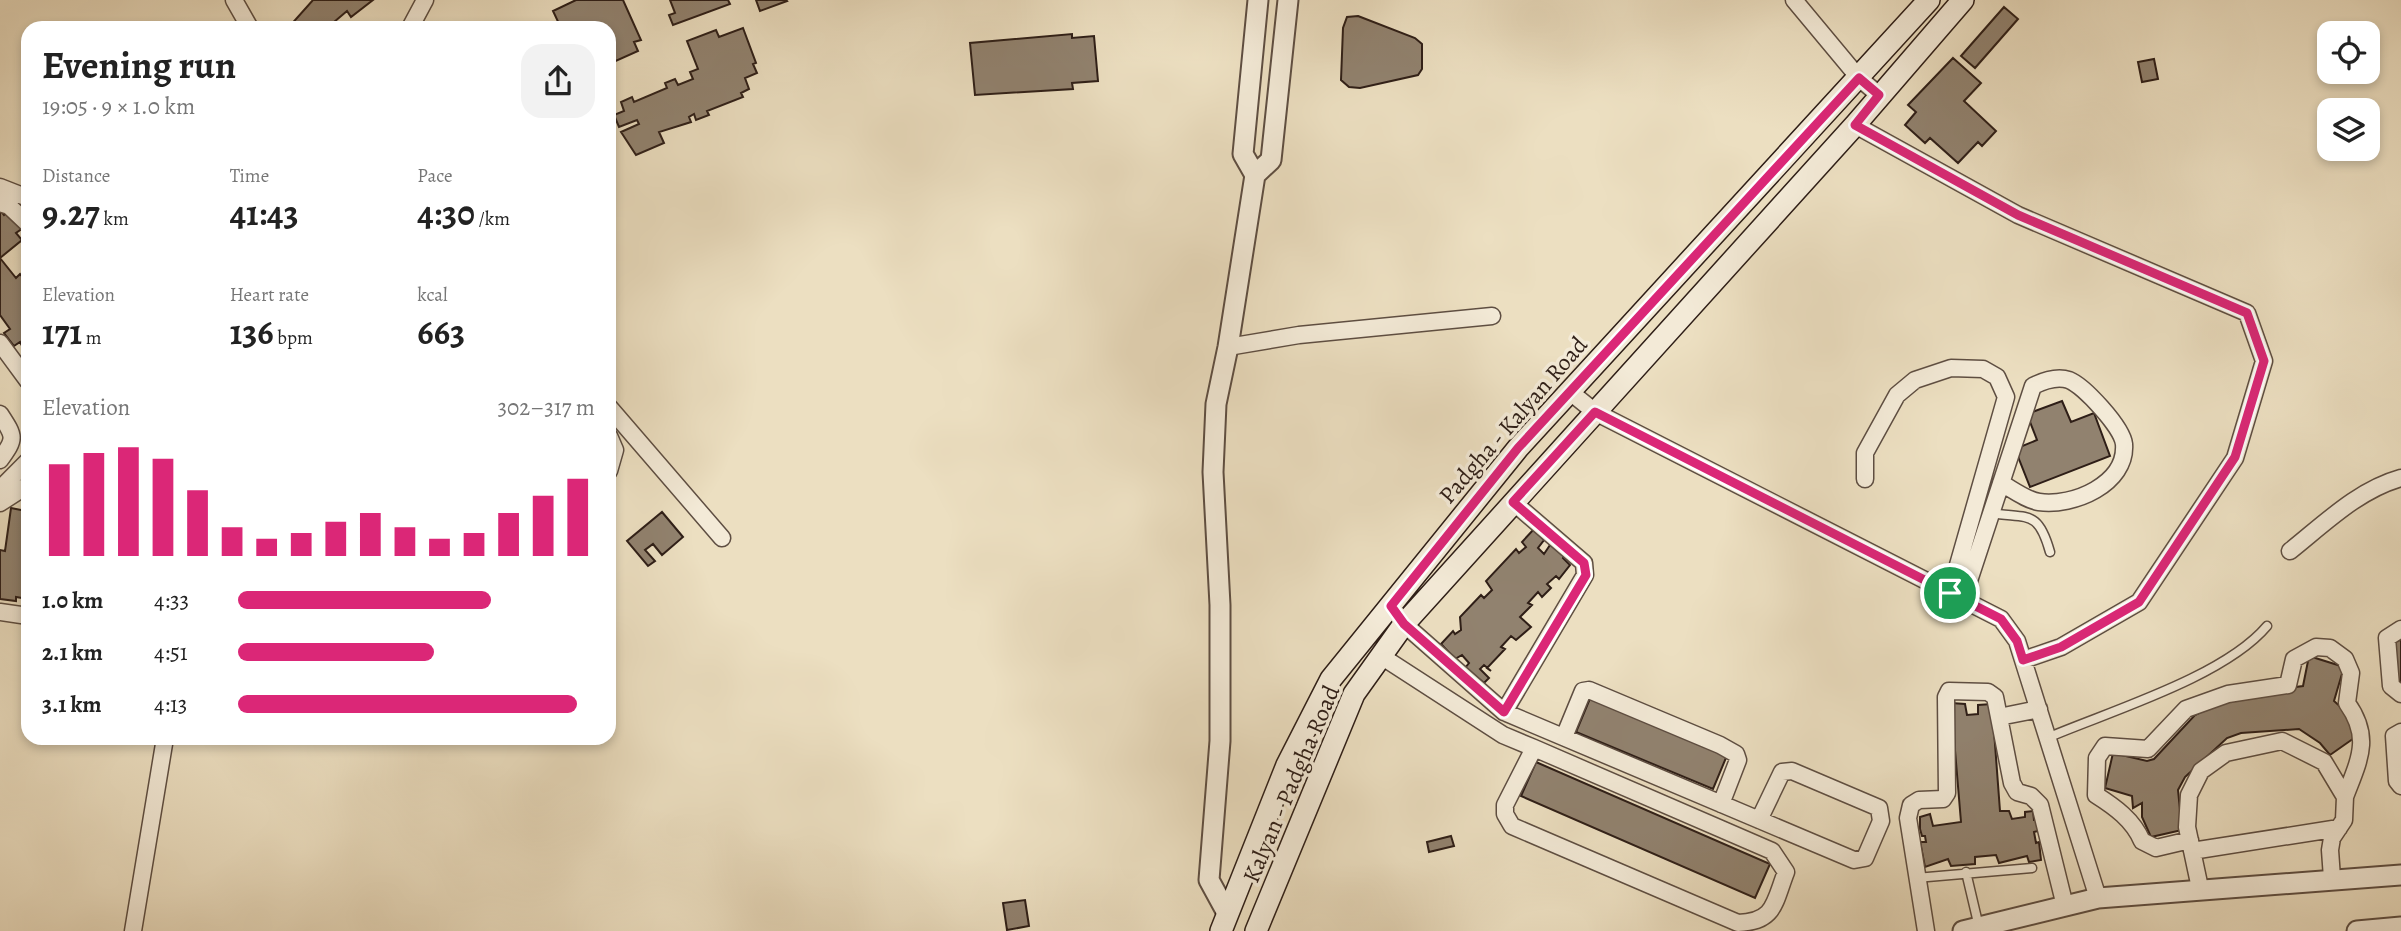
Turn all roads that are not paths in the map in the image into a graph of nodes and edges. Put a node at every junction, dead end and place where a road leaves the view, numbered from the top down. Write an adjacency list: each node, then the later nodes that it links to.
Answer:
1 (234, 0): 8 (street)
2 (1258, 0): 12 (street)
3 (1288, 0): 13 (street)
4 (1794, 0): 10 (street)
5 (1929, 0): 10 (main road, Padgha - Kalyan Road)
6 (1963, 0): 11 (main road, Kalyan - Padgha Road)
7 (430, 1): 9 (street)
8 (246, 21)
9 (415, 21)
10 (1859, 78): 11 (street); 24 (main road, Padgha - Kalyan Road)
11 (1879, 95): 14 (main road, Kalyan - Padgha Road)
12 (1246, 120): 13 (street); 15 (street)
13 (1276, 122): 15 (street)
14 (1855, 125): 25 (main road, Kalyan - Padgha Road); 55 (street)
15 (1255, 175): 22 (street)
16 (0, 187): 17 (street)
17 (21, 195)
18 (0, 203): 19 (street)
19 (21, 217)
20 (1492, 316): 22 (street)
21 (0, 343): 23 (street)
22 (1228, 347): 79 (street)
23 (21, 372)
24 (1569, 391): 25 (street); 30 (main road, Padgha - Kalyan Road)
25 (1595, 412): 33 (main road, Kalyan - Padgha Road); 45 (street)
26 (0, 414): 31 (street)
27 (616, 415): 28 (street)
28 (625, 425): 29 (street); 42 (street)
29 (616, 432)
30 (1518, 448): 33 (main road); 48 (main road, Padgha - Kalyan Road)
31 (0, 460)
32 (21, 468): 37 (street)
33 (1542, 471): 39 (main road, Kalyan - Padgha Road)
34 (2401, 478): 43 (street)
35 (1865, 479): 45 (street)
36 (2001, 483): 36 (street); 41 (street)
37 (0, 489)
38 (21, 490): 40 (street)
39 (1513, 502): 51 (main road, Kalyan - Padgha Road); 58 (street)
40 (0, 503)
41 (1991, 513): 44 (lane); 45 (street)
42 (722, 538)
43 (2290, 551)
44 (2050, 552)
45 (1956, 596): 55 (street)
46 (0, 604): 47 (street)
47 (21, 606)
48 (1391, 606): 51 (street); 79 (main road, Padgha - Kalyan Road)
49 (0, 612): 50 (street)
50 (21, 615)
51 (1404, 624): 54 (main road, Kalyan - Padgha Road); 58 (street)
52 (2267, 626): 62 (lane)
53 (2401, 629): 56 (street)
54 (1381, 656): 64 (street); 83 (main road, Kalyan - Padgha Road)
55 (2023, 660): 57 (street)
56 (2401, 694)
57 (2039, 709): 59 (street); 62 (street)
58 (1504, 712): 61 (street)
59 (1999, 718): 74 (street); 78 (street)
60 (2401, 732): 65 (street)
61 (1564, 737): 67 (street); 67 (street)
62 (2047, 737): 77 (street)
63 (164, 745): 82 (street)
64 (1534, 748): 64 (street)
65 (2401, 786)
66 (2345, 797): 69 (street); 70 (street); 70 (street)
67 (1721, 804): 68 (street)
68 (1759, 820): 68 (street)
69 (2339, 828): 70 (street); 75 (street)
70 (2191, 845): 76 (street)
71 (2032, 867): 72 (lane)
72 (1966, 872): 74 (lane); 81 (lane)
73 (2401, 874): 75 (street)
74 (1916, 878): 84 (street)
75 (2332, 878): 76 (street)
76 (2200, 888): 77 (street)
77 (2098, 898): 78 (street)
78 (2065, 906): 81 (street)
79 (1224, 922)
80 (2401, 927): 85 (street)
81 (1971, 929)
82 (133, 931)
83 (1256, 931)
84 (1926, 931)
85 (2357, 931)

